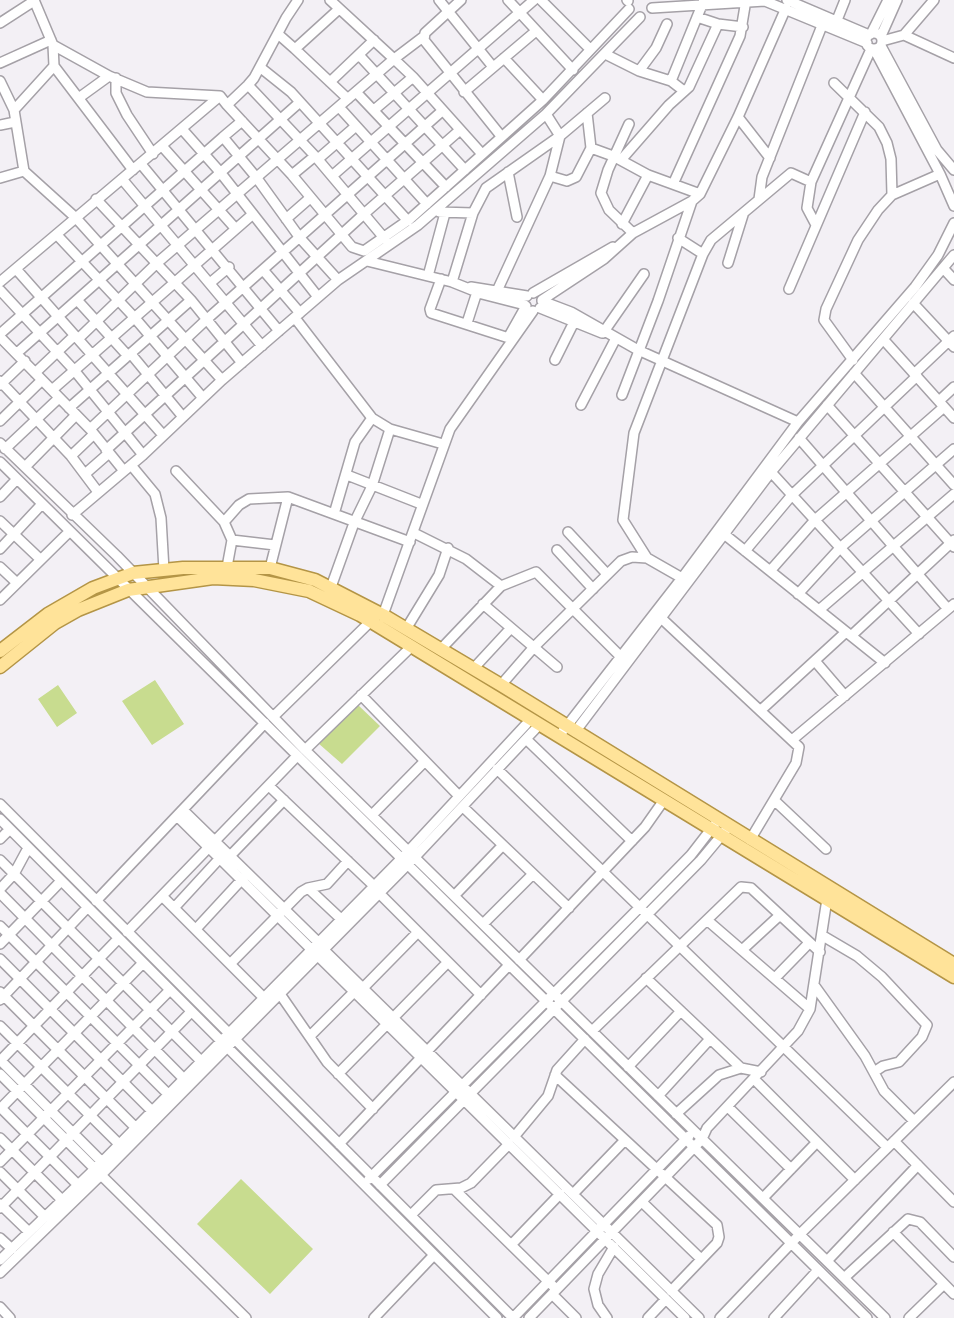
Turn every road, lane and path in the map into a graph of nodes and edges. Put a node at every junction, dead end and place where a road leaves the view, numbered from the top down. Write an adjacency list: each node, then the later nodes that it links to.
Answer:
1 (298, 0): 30 (street)
2 (330, 0): 18 (street)
3 (439, 0): 19 (street)
4 (461, 0): 19 (street)
5 (508, 0): 20 (street)
6 (534, 0): 20 (street)
7 (541, 0): 36 (street)
8 (746, 0): 14 (street); 17 (street); 28 (street)
9 (845, 0): 23 (street)
10 (888, 0): 34 (street)
11 (897, 0): 34 (street)
12 (934, 0): 31 (street)
13 (34, 1): 24 (street); 35 (street)
14 (703, 2): 16 (street); 22 (street)
15 (628, 3): 21 (street); 36 (street)
16 (652, 4): 21 (street)
17 (787, 4): 23 (street); 25 (street); 80 (street)
18 (339, 9): 33 (street); 37 (street)
19 (446, 12): 32 (street); 38 (street)
20 (519, 12): 29 (street); 38 (street)
21 (640, 17): 39 (street)
22 (697, 17): 27 (street); 54 (street)
23 (837, 20): 34 (street)
24 (0, 23)
25 (823, 23): 34 (street); 109 (street)
26 (667, 24): 49 (street)
27 (718, 24): 28 (street); 59 (street)
28 (743, 27): 131 (street)
29 (536, 31): 41 (street); 48 (street)
30 (278, 34): 37 (street); 47 (street)
31 (904, 35): 34 (street); 42 (street)
32 (423, 37): 43 (street); 51 (street)
33 (374, 40): 40 (street); 43 (street)
34 (874, 42): 66 (street); 116 (street); 122 (street)
35 (52, 43): 44 (street); 45 (street); 53 (street)
36 (590, 49): 48 (street)
37 (295, 50): 55 (street)
38 (479, 51): 46 (street); 51 (street)
39 (605, 54): 49 (street); 79 (street)
40 (359, 55): 50 (street); 55 (street)
41 (504, 58): 46 (street); 69 (street)
42 (954, 58)
43 (394, 59): 50 (street); 52 (street)
44 (0, 63)
45 (54, 66): 65 (street); 73 (street)
46 (493, 67): 62 (street)
47 (261, 68): 57 (street); 70 (street)
48 (573, 70): 69 (street)
49 (639, 70): 54 (street)
50 (376, 74): 60 (street); 61 (street)
51 (449, 75): 62 (street); 63 (street)
52 (413, 76): 61 (street); 63 (street)
53 (112, 77): 64 (street); 65 (street); 104 (street)
54 (671, 81): 59 (street)
55 (330, 82): 68 (street)
56 (834, 83): 66 (street)
57 (248, 85): 71 (street); 81 (street)
58 (1, 86): 73 (street)
59 (684, 91): 108 (street)
60 (356, 92): 68 (street); 74 (street)
61 (394, 93): 74 (street); 76 (street)
62 (464, 93): 92 (street)
63 (428, 95): 75 (street); 76 (street)
64 (220, 96): 71 (street); 90 (street)
65 (80, 97): 114 (street)
66 (851, 97): 77 (street); 132 (street)
67 (605, 98): 78 (street)
68 (348, 99): 72 (street)
69 (543, 100): 92 (street)
70 (300, 102): 81 (street); 84 (street)
71 (227, 105): 82 (street)
72 (339, 106): 84 (street); 87 (street)
73 (14, 110): 83 (street)
74 (374, 111): 88 (street)
75 (442, 111): 89 (street); 91 (street)
76 (409, 112): 88 (street); 89 (street)
77 (865, 112): 140 (street); 164 (street)
78 (587, 113): 93 (street); 102 (street)
79 (546, 114): 93 (street); 119 (street)
80 (738, 117): 109 (street); 138 (street)
81 (282, 120): 95 (street); 96 (street)
82 (242, 121): 94 (street); 95 (street)
83 (15, 122): 86 (street); 117 (street)
84 (319, 124): 96 (street); 97 (street)
85 (629, 124): 108 (street)
86 (0, 125)
87 (356, 126): 97 (street); 98 (street)
88 (389, 128): 98 (street); 99 (street)
89 (424, 128): 99 (street); 101 (street)
90 (182, 129): 100 (street); 103 (street)
91 (460, 130): 101 (street); 105 (street)
92 (501, 136): 105 (street)
93 (560, 136): 120 (street); 125 (street)
94 (223, 137): 103 (street); 106 (street)
95 (259, 140): 106 (street); 110 (street)
96 (300, 140): 107 (street); 110 (street)
97 (336, 143): 107 (street); 111 (street)
98 (372, 143): 111 (street); 112 (street)
99 (405, 145): 112 (street); 113 (street)
100 (162, 146): 104 (street); 115 (street)
101 (442, 146): 113 (street); 119 (street)
102 (591, 148): 108 (street); 125 (street)
103 (204, 153): 115 (street); 118 (street)
104 (153, 154): 114 (street)
105 (483, 154): 119 (street)
106 (240, 156): 118 (street); 126 (street)
107 (317, 158): 123 (street); 124 (street)
108 (617, 158): 121 (street); 162 (street)
109 (770, 158): 144 (street)
110 (277, 160): 123 (street); 126 (street)
111 (352, 160): 124 (street); 129 (street)
112 (388, 161): 129 (street); 130 (street)
113 (422, 163): 130 (street); 133 (street)
114 (137, 167): 128 (street); 135 (street)
115 (184, 170): 135 (street); 136 (street)
116 (954, 170)
117 (24, 171): 127 (street); 158 (street)
118 (220, 172): 136 (street); 137 (street)
119 (469, 172): 133 (street); 134 (street); 148 (street)
120 (508, 172): 134 (street); 157 (street)
121 (648, 174): 131 (street); 162 (street)
122 (940, 174): 140 (street); 147 (street)
123 (292, 176): 142 (street)
124 (332, 176): 141 (street)
125 (550, 176): 209 (street)
126 (256, 177): 137 (street); 159 (street)
127 (0, 178)
128 (122, 178): 143 (street); 146 (street)
129 (370, 178): 139 (street); 141 (street)
130 (404, 178): 139 (street); 148 (street)
131 (674, 182): 138 (street)
132 (811, 182): 144 (street); 164 (street)
133 (446, 186): 148 (street)
134 (486, 188): 153 (street)
135 (162, 189): 146 (street); 149 (street)
136 (201, 189): 149 (street); 150 (street)
137 (237, 194): 150 (street); 154 (street)
138 (700, 194): 145 (street)
139 (386, 195): 151 (street); 160 (street)
140 (892, 195): 252 (street)
141 (350, 196): 151 (street); 156 (street)
142 (310, 198): 156 (street); 159 (street)
143 (96, 199): 158 (street); 163 (street)
144 (759, 199): 155 (street)
145 (692, 201): 168 (street); 172 (street)
146 (143, 206): 163 (street); 165 (street)
147 (954, 206)
148 (430, 207): 152 (street); 160 (street); 183 (street)
149 (180, 208): 165 (street); 167 (street)
150 (219, 211): 166 (street); 167 (street)
151 (365, 213): 170 (street); 173 (street)
152 (445, 213): 153 (street); 194 (street)
153 (473, 213): 202 (street)
154 (253, 214): 166 (street); 178 (street)
155 (743, 215): 179 (street); 184 (street)
156 (326, 216): 170 (street); 171 (street)
157 (517, 217)
158 (76, 218): 169 (street); 174 (street)
159 (286, 219): 171 (street)
160 (408, 221): 173 (street)
161 (954, 223): 252 (street)
162 (622, 224): 168 (street)
163 (122, 225): 174 (street); 175 (street)
164 (816, 225): 205 (street)
165 (161, 226): 175 (street); 176 (street)
166 (235, 228): 177 (street)
167 (196, 230): 176 (street); 177 (street)
168 (633, 233): 217 (street)
169 (57, 235): 182 (street); 190 (street)
170 (341, 235): 173 (street); 181 (street)
171 (300, 238): 178 (street); 181 (street)
172 (678, 238): 179 (street); 243 (street)
173 (385, 239)
174 (100, 244): 182 (street); 186 (street)
175 (140, 245): 185 (street); 186 (street)
176 (178, 246): 185 (street); 187 (street)
177 (212, 248): 187 (street); 188 (street)
178 (282, 254): 191 (street); 192 (street)
179 (703, 254): 251 (street)
180 (954, 255): 189 (street)
181 (317, 257): 192 (street); 196 (street)
182 (81, 260): 198 (street); 211 (street)
183 (367, 261): 194 (street); 196 (street)
184 (728, 262)
185 (157, 263): 200 (street); 201 (street)
186 (119, 264): 198 (street); 200 (street)
187 (194, 264): 201 (street); 203 (street)
188 (228, 267): 203 (street); 204 (street)
189 (943, 268): 197 (street); 218 (street)
190 (16, 269): 199 (street); 211 (street)
191 (264, 271): 204 (street); 207 (street)
192 (298, 274): 207 (street); 210 (street)
193 (644, 274): 232 (street)
194 (428, 276): 195 (street)
195 (441, 279): 202 (street); 228 (street)
196 (338, 280): 210 (street)
197 (954, 280)
198 (101, 281): 212 (street); 215 (street)
199 (0, 282)
200 (136, 282): 212 (street); 213 (street)
201 (174, 282): 213 (street); 214 (street)
202 (452, 282): 208 (street)
203 (210, 284): 216 (street)
204 (244, 287): 216 (street); 219 (street)
205 (789, 289)
206 (0, 290): 220 (street)
207 (281, 290): 219 (street); 221 (street)
208 (473, 290): 209 (street); 217 (street); 228 (street)
209 (497, 291): 217 (street)
210 (318, 297): 221 (street)
211 (40, 298): 220 (street); 223 (street)
212 (119, 300): 222 (street); 226 (street)
213 (152, 300): 222 (street); 224 (street)
214 (190, 300): 224 (street); 225 (street)
215 (78, 301): 223 (street); 226 (street)
216 (226, 303): 225 (street); 229 (street)
217 (534, 303): 227 (street); 232 (street); 240 (street)
218 (913, 303): 238 (street); 241 (street)
219 (261, 308): 229 (street); 230 (street)
220 (22, 313): 231 (street); 233 (street)
221 (298, 316): 230 (street); 281 (street)
222 (134, 317): 234 (street); 236 (street)
223 (58, 318): 231 (street); 235 (street)
224 (169, 319): 234 (street); 237 (street)
225 (206, 320): 237 (street); 239 (street)
226 (96, 321): 235 (street); 236 (street)
227 (574, 322): 232 (street); 250 (street)
228 (467, 323): 240 (street)
229 (243, 324): 239 (street); 242 (street)
230 (279, 331): 242 (street)
231 (41, 333): 244 (street); 245 (street)
232 (608, 334): 243 (street); 274 (street)
233 (0, 335): 245 (street)
234 (150, 337): 247 (street); 248 (street)
235 (76, 338): 244 (street); 246 (street)
236 (111, 338): 246 (street); 247 (street)
237 (187, 338): 248 (street); 249 (street)
238 (883, 339): 256 (street); 259 (street)
239 (223, 341): 249 (street); 254 (street)
240 (509, 341): 294 (street)
241 (952, 342): 259 (street)
242 (262, 346): 254 (street)
243 (638, 350): 251 (street); 269 (street)
244 (57, 351): 255 (street); 260 (street)
245 (17, 353): 253 (street)
246 (91, 355): 255 (street); 257 (street)
247 (129, 355): 257 (street); 258 (street)
248 (167, 357): 258 (street); 261 (street)
249 (204, 359): 261 (street); 262 (street)
250 (555, 360)
251 (663, 360): 285 (street); 344 (street)
252 (853, 360): 285 (street)
253 (25, 361): 260 (street); 263 (street)
254 (242, 363): 262 (street)
255 (74, 370): 265 (street); 266 (street)
256 (854, 373): 275 (street); 276 (street)
257 (110, 374): 266 (street); 267 (street)
258 (148, 374): 267 (street); 268 (street)
259 (916, 375): 273 (street); 276 (street)
260 (39, 376): 265 (street); 272 (street)
261 (184, 376): 268 (street); 271 (street)
262 (222, 380): 271 (street)
263 (1, 383): 272 (street)
264 (954, 387): 273 (street)
265 (52, 390): 270 (street)
266 (90, 390): 277 (street); 278 (street)
267 (127, 393): 277 (street); 279 (street)
268 (165, 394): 279 (street); 280 (street)
269 (622, 395)
270 (59, 398): 278 (street); 283 (street)
271 (203, 398): 280 (street)
272 (20, 402): 283 (street); 284 (street)
273 (941, 404): 282 (street); 291 (street)
274 (581, 405)
275 (827, 405): 290 (street); 293 (street)
276 (884, 407): 290 (street); 291 (street)
277 (108, 411): 287 (street); 288 (street)
278 (73, 412): 287 (street); 292 (street)
279 (145, 414): 288 (street); 289 (street)
280 (183, 417): 289 (street)
281 (372, 418): 286 (street); 309 (street)
282 (954, 418)
283 (37, 419): 292 (street); 295 (street)
284 (0, 421)
285 (798, 422): 331 (street)
286 (390, 429): 294 (street); 312 (street)
287 (92, 432): 297 (street); 299 (street)
288 (126, 433): 297 (street); 298 (street)
289 (163, 435): 298 (street)
290 (854, 436): 301 (street); 303 (street)
291 (910, 436): 301 (street); 302 (street)
292 (54, 438): 299 (street); 304 (street)
293 (799, 438): 303 (street); 307 (street)
294 (443, 444): 321 (street)
295 (3, 446): 304 (street)
296 (954, 449): 302 (street)
297 (108, 452): 305 (street); 308 (street)
298 (142, 455): 305 (street)
299 (71, 456): 308 (street)
300 (0, 462): 310 (street)
301 (879, 464): 314 (street); 315 (street)
302 (936, 465): 311 (street); 315 (street)
303 (823, 466): 314 (street); 317 (street)
304 (25, 467): 322 (street)
305 (127, 468): 313 (street); 349 (street)
306 (176, 471): 328 (street)
307 (771, 472): 317 (street); 331 (street)
308 (85, 474): 313 (street)
309 (347, 475): 312 (street); 323 (street)
310 (17, 479): 318 (street); 320 (street)
311 (954, 485)
312 (372, 486): 321 (street); 329 (street)
313 (98, 492): 322 (street)
314 (847, 492): 325 (street); 327 (street)
315 (904, 492): 324 (street); 327 (street)
316 (954, 494): 324 (street)
317 (792, 495): 325 (street); 343 (street)
318 (0, 497)
319 (288, 497): 323 (street); 328 (street); 337 (street)
320 (42, 504): 330 (street); 333 (street)
321 (421, 504): 334 (street)
322 (72, 514): 351 (street)
323 (334, 514): 329 (street)
324 (927, 517): 336 (street); 338 (street)
325 (815, 520): 340 (street); 350 (street)
326 (0, 521): 333 (street)
327 (871, 521): 338 (street); 340 (street)
328 (224, 522): 335 (street)
329 (354, 523): 334 (street); 360 (street)
330 (69, 531): 345 (street); 355 (street)
331 (720, 531): 343 (street); 356 (street); 371 (street)
332 (568, 532): 353 (street)
333 (14, 534): 341 (street); 345 (street)
334 (412, 538): 339 (street); 370 (street)
335 (232, 540): 337 (street); 347 (street)
336 (953, 543): 354 (street)
337 (275, 545): 348 (street)
338 (894, 546): 352 (street); 354 (street)
339 (448, 548): 358 (street); 374 (street)
340 (840, 548): 352 (street); 363 (street)
341 (0, 549)
342 (558, 550): 361 (street)
343 (745, 551): 350 (street)
344 (646, 558): 353 (street); 356 (street)
345 (40, 559): 357 (street)
346 (0, 567): 357 (street)
347 (227, 567): 348 (main road); 349 (main road)
348 (270, 568): 360 (main road)
349 (164, 570): 351 (main road)
350 (770, 571): 363 (street)
351 (133, 573): 355 (main road); 359 (street)
352 (863, 573): 365 (street); 369 (street)
353 (607, 574): 361 (street)
354 (918, 574): 365 (street); 367 (street)
355 (116, 578): 362 (street); 380 (main road)
356 (682, 578): 381 (street)
357 (17, 583): 364 (street)
358 (501, 586): 366 (street); 368 (street)
359 (145, 587): 362 (main road); 372 (main road); 391 (street)
360 (331, 587): 370 (main road)
361 (593, 589): 368 (street)
362 (128, 590): 384 (main road); 391 (street)
363 (798, 594): 369 (street)
364 (0, 600)
365 (890, 601): 375 (street); 376 (street)
366 (483, 604): 373 (street); 379 (street)
367 (951, 606): 376 (street)
368 (574, 608): 378 (street); 381 (street)
369 (819, 610): 375 (street)
370 (383, 615): 374 (main road)
371 (660, 617): 390 (street); 393 (street)
372 (371, 621): 377 (main road); 391 (street)
373 (511, 628): 378 (street); 386 (street)
374 (406, 629): 379 (main road)
375 (848, 634): 382 (street); 383 (street)
376 (919, 634): 383 (street)
377 (412, 646): 388 (street); 392 (main road)
378 (534, 647): 385 (street); 387 (street)
379 (440, 650): 386 (main road)
380 (0, 651)
381 (620, 656): 393 (street)
382 (814, 661): 389 (street); 390 (street)
383 (885, 663): 389 (street)
384 (0, 667)
385 (556, 667)
386 (472, 669): 387 (main road)
387 (501, 685): 393 (main road)
388 (361, 696): 396 (street); 397 (street)
389 (845, 696): 395 (street)
390 (761, 710): 395 (street)
391 (269, 720): 396 (street); 406 (street)
392 (535, 722): 393 (main road); 394 (street); 400 (street)
393 (566, 731): 402 (main road); 409 (main road)
394 (526, 739): 398 (street); 413 (street)
395 (792, 741): 403 (street)
396 (301, 753): 399 (street); 407 (street); 420 (street)
397 (425, 761): 400 (street); 407 (street)
398 (498, 769): 405 (street); 423 (street)
399 (268, 786): 401 (street); 414 (street)
400 (459, 796): 420 (street)
401 (284, 800): 418 (street); 422 (street)
402 (664, 800): 409 (main road); 413 (street)
403 (774, 800): 412 (street); 417 (street)
404 (0, 804): 435 (street)
405 (462, 807): 415 (street); 420 (street)
406 (180, 813): 414 (street); 435 (street)
407 (372, 815): 420 (street)
408 (0, 819): 410 (street)
409 (721, 827): 412 (main road); 433 (main road); 439 (street)
410 (9, 829): 411 (street); 416 (street)
411 (0, 839)
412 (750, 840): 468 (main road)
413 (632, 841): 423 (street)
414 (212, 844): 418 (street); 419 (street); 431 (street)
415 (502, 845): 425 (street); 432 (street)
416 (28, 848): 424 (street); 427 (street)
417 (826, 849)
418 (230, 856): 426 (street)
419 (220, 858): 426 (street); 437 (street)
420 (408, 858): 429 (street); 432 (street); 469 (street)
421 (0, 860): 424 (street)
422 (348, 861): 428 (street); 429 (street)
423 (603, 872): 438 (street); 439 (street)
424 (14, 874): 430 (street); 434 (street)
425 (533, 874): 438 (street); 445 (street)
426 (244, 876): 440 (street); 448 (street)
427 (61, 881): 434 (street); 436 (street)
428 (308, 888): 440 (street); 443 (street)
429 (376, 890): 443 (street); 450 (street); 458 (street)
430 (0, 891): 442 (street)
431 (162, 896): 437 (street); 449 (street)
432 (454, 896): 445 (street)
433 (827, 899): 452 (street); 471 (main road)
434 (42, 901): 442 (street); 447 (street)
435 (96, 901): 449 (street)
436 (87, 908): 447 (street); 453 (street)
437 (174, 908): 448 (street)
438 (569, 908): 463 (street)
439 (644, 911): 457 (street); 481 (street); 487 (street)
440 (281, 912): 458 (street); 467 (street)
441 (780, 915): 444 (street); 454 (street); 459 (street)
442 (25, 918): 451 (street); 456 (street)
443 (341, 919): 458 (street)
444 (706, 920): 457 (street); 459 (street)
445 (483, 924): 463 (street)
446 (0, 926): 451 (street)
447 (68, 928): 456 (street); 461 (street)
448 (196, 929): 467 (street)
449 (127, 932): 502 (street)
450 (418, 932): 465 (street); 477 (street)
451 (9, 935): 455 (street); 464 (street)
452 (823, 936): 460 (street); 521 (street)
453 (118, 939): 461 (street); 466 (street)
454 (809, 943): 460 (street); 473 (street)
455 (0, 944)
456 (52, 945): 464 (street); 470 (street)
457 (680, 946): 472 (street); 509 (street)
458 (318, 949): 477 (street); 480 (street); 484 (street)
459 (742, 950): 473 (street)
460 (820, 952): 476 (street)
461 (99, 959): 470 (street); 475 (street)
462 (0, 960): 474 (street)
463 (519, 960): 481 (street)
464 (36, 962): 474 (street); 479 (street)
465 (448, 962): 482 (street); 495 (street)
466 (142, 964): 475 (street); 478 (street)
467 (230, 964): 484 (street)
468 (954, 964)
469 (509, 965): 482 (street); 486 (street)
470 (82, 976): 479 (street); 485 (street)
471 (954, 977)
472 (646, 978): 492 (street); 499 (street)
473 (775, 978): 490 (street)
474 (20, 979): 483 (street); 488 (street)
475 (124, 983): 485 (street); 491 (street)
476 (814, 985): 490 (street); 521 (street)
477 (358, 990): 495 (street); 503 (street)
478 (169, 991): 491 (street); 493 (street)
479 (66, 992): 488 (street); 494 (street)
480 (280, 994): 502 (street); 503 (street)
481 (554, 994): 486 (street); 487 (street)
482 (481, 995): 513 (street)
483 (1, 996): 497 (street)
484 (263, 997): 502 (street)
485 (106, 1001): 494 (street); 498 (street)
486 (546, 1001): 489 (street); 531 (street)
487 (561, 1001): 489 (street); 499 (street)
488 (50, 1009): 497 (street); 501 (street)
489 (554, 1009): 504 (street); 535 (street)
490 (810, 1009): 509 (street)
491 (150, 1010): 498 (street); 500 (street)
492 (681, 1011): 505 (street); 518 (street)
493 (190, 1013): 500 (street); 506 (street)
494 (91, 1017): 501 (street); 508 (street)
495 (390, 1021): 513 (street); 523 (street)
496 (0, 1026): 507 (street)
497 (34, 1026): 507 (street); 512 (street)
498 (133, 1027): 508 (street); 510 (street)
499 (592, 1031): 518 (street)
500 (172, 1032): 510 (street); 516 (street)
501 (74, 1034): 512 (street); 515 (street)
502 (231, 1036): 506 (street); 511 (street); 557 (street)
503 (310, 1036): 523 (street)
504 (585, 1039): 524 (street); 551 (street)
505 (710, 1039): 520 (street); 534 (street)
506 (219, 1041): 511 (street); 516 (street)
507 (17, 1043): 514 (street); 519 (street)
508 (117, 1043): 515 (street); 517 (street)
509 (784, 1047): 526 (street); 558 (street)
510 (155, 1049): 517 (street); 527 (street)
511 (226, 1049): 564 (street); 573 (street)
512 (58, 1050): 519 (street); 525 (street)
513 (424, 1055): 531 (street); 539 (street)
514 (0, 1060): 530 (street)
515 (100, 1060): 525 (street); 528 (street)
516 (200, 1060): 527 (street)
517 (139, 1065): 528 (street); 533 (street)
518 (628, 1066): 534 (street)
519 (41, 1067): 530 (street); 532 (street)
520 (741, 1068): 526 (street); 542 (street)
521 (874, 1072): 544 (street)
522 (0, 1074): 530 (street)
523 (339, 1074): 539 (street)
524 (555, 1075): 553 (street); 554 (street)
525 (84, 1076): 532 (street); 536 (street)
526 (757, 1076): 537 (street); 555 (street)
527 (183, 1078): 533 (street)
528 (123, 1082): 536 (street); 540 (street)
529 (954, 1082): 544 (street)
530 (21, 1088): 538 (street); 541 (street)
531 (459, 1089): 535 (street); 569 (street)
532 (68, 1093): 541 (street); 543 (street)
533 (168, 1094): 540 (street)
534 (658, 1096): 542 (street)
535 (467, 1097): 553 (street); 574 (street)
536 (107, 1099): 543 (street); 545 (street)
537 (728, 1107): 546 (street); 566 (street)
538 (0, 1108): 548 (street)
539 (373, 1108): 557 (street)
540 (152, 1111): 545 (street)
541 (47, 1114): 548 (street); 549 (street)
542 (676, 1114): 547 (street)
543 (90, 1116): 549 (street); 556 (street)
544 (914, 1121): 558 (street)
545 (136, 1128): 556 (street)
546 (707, 1128): 547 (street); 552 (street)
547 (694, 1131): 551 (street); 552 (street)
548 (27, 1134): 560 (street); 561 (street)
549 (70, 1137): 561 (street); 564 (street)
550 (0, 1138): 560 (street)
551 (686, 1139): 559 (street); 565 (street)
552 (702, 1139): 559 (street); 579 (street)
553 (512, 1140): 575 (street); 577 (street); 578 (street)
554 (625, 1140): 565 (street); 578 (street)
555 (817, 1142): 566 (street); 571 (street)
556 (119, 1144): 564 (street)
557 (339, 1144): 569 (street)
558 (891, 1144): 563 (street); 571 (street)
559 (694, 1148): 570 (street); 592 (street)
560 (12, 1150): 562 (street); 568 (street)
561 (50, 1157): 568 (street); 572 (street)
562 (0, 1162)
563 (918, 1165): 582 (street); 600 (street)
564 (99, 1169): 572 (street); 602 (street); 612 (street)
565 (657, 1169): 570 (street); 586 (street)
566 (792, 1169): 579 (street)
567 (0, 1172): 576 (street)
568 (35, 1173): 576 (street); 580 (street)
569 (371, 1177): 573 (street); 574 (street)
570 (665, 1177): 581 (street); 599 (street)
571 (855, 1180): 589 (street)
572 (78, 1185): 580 (street)
573 (363, 1185): 596 (street)
574 (380, 1185): 584 (street)
575 (454, 1189): 584 (street); 593 (street)
576 (18, 1190): 583 (street); 585 (street)
577 (560, 1194): 586 (street); 593 (street)
578 (573, 1194): 586 (street)
579 (763, 1198): 589 (street)
580 (62, 1200): 585 (street)
581 (642, 1202): 590 (street); 599 (street)
582 (954, 1202)
583 (1, 1206): 587 (street)
584 (411, 1215): 616 (street)
585 (45, 1217): 587 (street)
586 (600, 1228): 590 (street); 604 (street)
587 (29, 1232): 595 (street)
588 (893, 1232): 597 (street); 603 (street); 605 (street)
589 (800, 1234): 592 (street); 600 (street)
590 (609, 1236): 594 (street); 606 (street); 608 (street)
591 (0, 1238): 595 (street)
592 (791, 1243): 601 (street); 623 (street)
593 (511, 1245): 604 (street)
594 (614, 1247): 608 (street); 619 (street)
595 (12, 1249): 598 (street)
596 (433, 1256): 610 (street); 613 (street)
597 (954, 1257)
598 (0, 1260)
599 (701, 1260): 608 (street)
600 (827, 1261): 603 (street)
601 (818, 1270): 624 (street); 625 (street)
602 (0, 1273)
603 (844, 1278): 626 (street)
604 (548, 1282): 606 (street); 616 (street)
605 (944, 1284): 607 (street); 627 (street)
606 (554, 1292): 617 (street); 618 (street)
607 (954, 1294)
608 (669, 1295): 620 (street); 621 (street); 622 (street)
609 (0, 1307): 611 (street)
610 (488, 1310): 614 (street); 615 (street)
611 (10, 1318)
612 (246, 1318)
613 (374, 1318)
614 (481, 1318)
615 (497, 1318)
616 (513, 1318)
617 (529, 1318)
618 (576, 1318)
619 (607, 1318)
620 (648, 1318)
621 (685, 1318)
622 (699, 1318)
623 (720, 1318)
624 (774, 1318)
625 (867, 1318)
626 (885, 1318)
627 (909, 1318)

